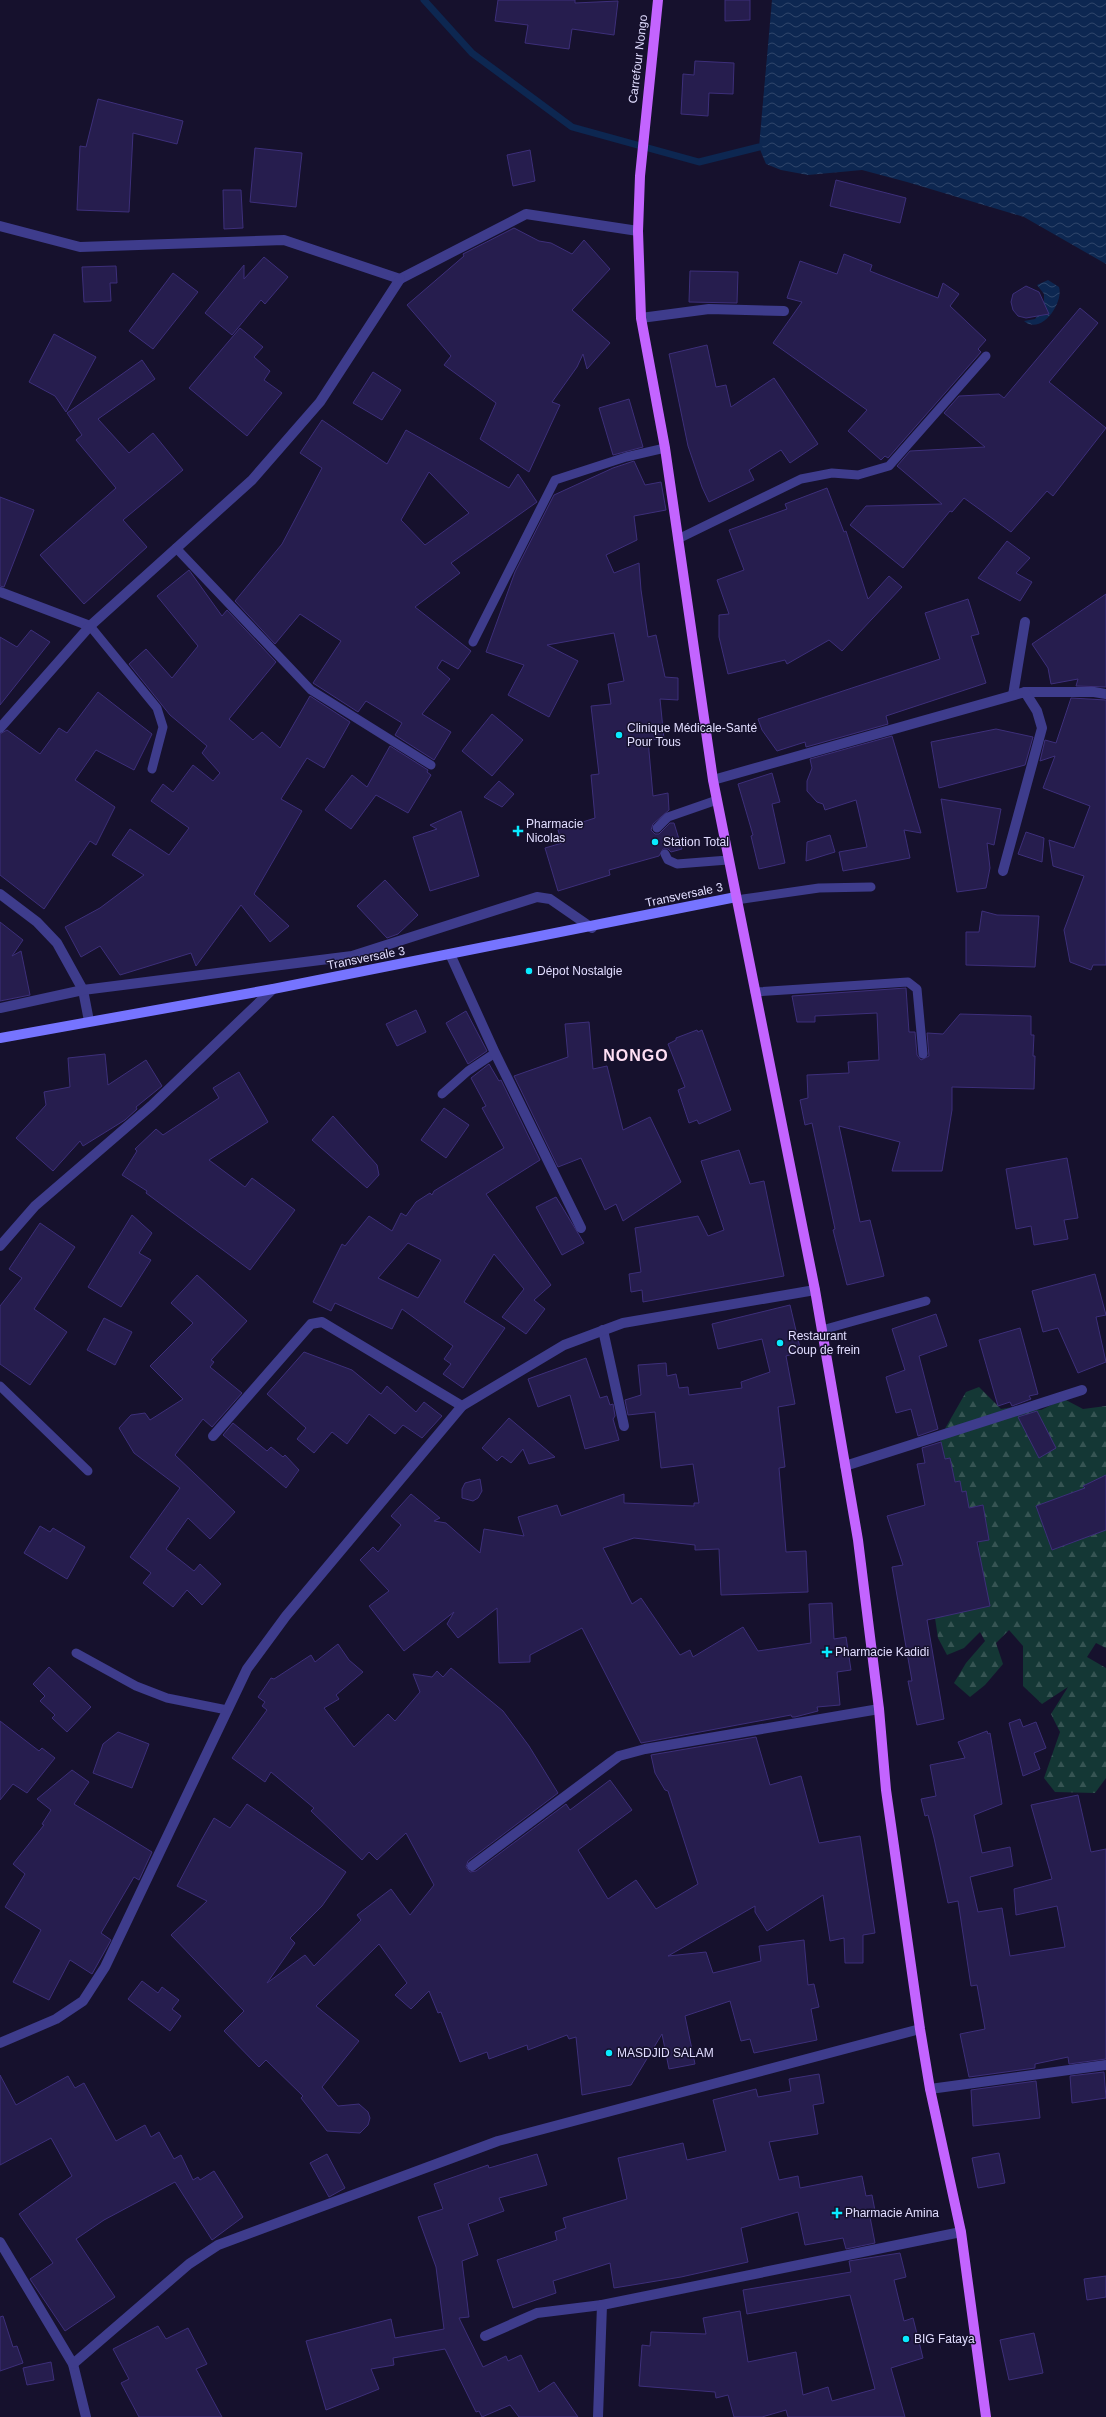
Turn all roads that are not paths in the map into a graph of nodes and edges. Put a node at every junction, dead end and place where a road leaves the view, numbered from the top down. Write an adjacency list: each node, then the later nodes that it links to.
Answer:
1 (658, 0): 3 (main road, Carrefour Nongo)
2 (0, 226): 4 (street)
3 (638, 230): 4 (street); 6 (main road, Carrefour Nongo)
4 (400, 279): 10 (street)
5 (784, 311): 6 (street)
6 (641, 318): 8 (main road, Carrefour Nongo)
7 (986, 356): 9 (lane)
8 (666, 448): 9 (main road, Carrefour Nongo); 14 (lane)
9 (678, 539): 21 (main road, Carrefour Nongo)
10 (176, 548): 13 (street); 19 (lane)
11 (0, 592): 13 (street)
12 (1025, 622): 17 (street)
13 (90, 626): 18 (street); 20 (lane)
14 (473, 642)
15 (1025, 692): 16 (street); 17 (street); 26 (street)
16 (1106, 694)
17 (1013, 695): 21 (street)
18 (0, 728)
19 (431, 765)
20 (152, 769)
21 (713, 780): 22 (main road, Carrefour Nongo)
22 (717, 800): 23 (lane); 25 (main road, Carrefour Nongo)
23 (657, 828)
24 (665, 854): 25 (lane)
25 (728, 860): 29 (main road, Carrefour Nongo)
26 (1003, 871)
27 (871, 887): 29 (lane)
28 (0, 894): 33 (street)
29 (736, 898): 30 (main road, Transversale 3); 34 (main road, Carrefour Nongo)
30 (592, 928): 31 (main road, Transversale 3); 33 (street)
31 (450, 954): 32 (main road, Transversale 3); 38 (street)
32 (273, 989): 36 (main road, Transversale 3); 42 (street)
33 (83, 990): 35 (street); 36 (street)
34 (755, 992): 39 (lane); 43 (main road, Carrefour Nongo)
35 (0, 1008)
36 (90, 1021): 37 (main road, Transversale 3)
37 (0, 1038)
38 (495, 1053): 40 (lane); 41 (street)
39 (923, 1054)
40 (442, 1094)
41 (581, 1228)
42 (0, 1246)
43 (815, 1290): 45 (street); 46 (main road, Carrefour Nongo)
44 (926, 1301): 46 (lane)
45 (603, 1330): 49 (street); 50 (street)
46 (822, 1330): 52 (main road, Carrefour Nongo)
47 (0, 1386): 53 (lane)
48 (1082, 1390): 52 (street)
49 (462, 1406): 51 (street); 56 (street)
50 (624, 1426)
51 (213, 1436)
52 (845, 1466): 55 (main road, Carrefour Nongo)
53 (88, 1471)
54 (76, 1653): 56 (lane)
55 (879, 1709): 57 (street); 58 (main road, Carrefour Nongo)
56 (227, 1710): 59 (street)
57 (472, 1866)
58 (920, 2029): 61 (main road, Carrefour Nongo); 66 (street)
59 (0, 2043)
60 (1106, 2064): 61 (street)
61 (930, 2089): 62 (main road, Carrefour Nongo)
62 (961, 2232): 64 (street); 69 (main road, Carrefour Nongo)
63 (0, 2242): 66 (street)
64 (602, 2305): 65 (street); 68 (street)
65 (485, 2336)
66 (73, 2364): 67 (street)
67 (86, 2417)
68 (598, 2417)
69 (986, 2417)

